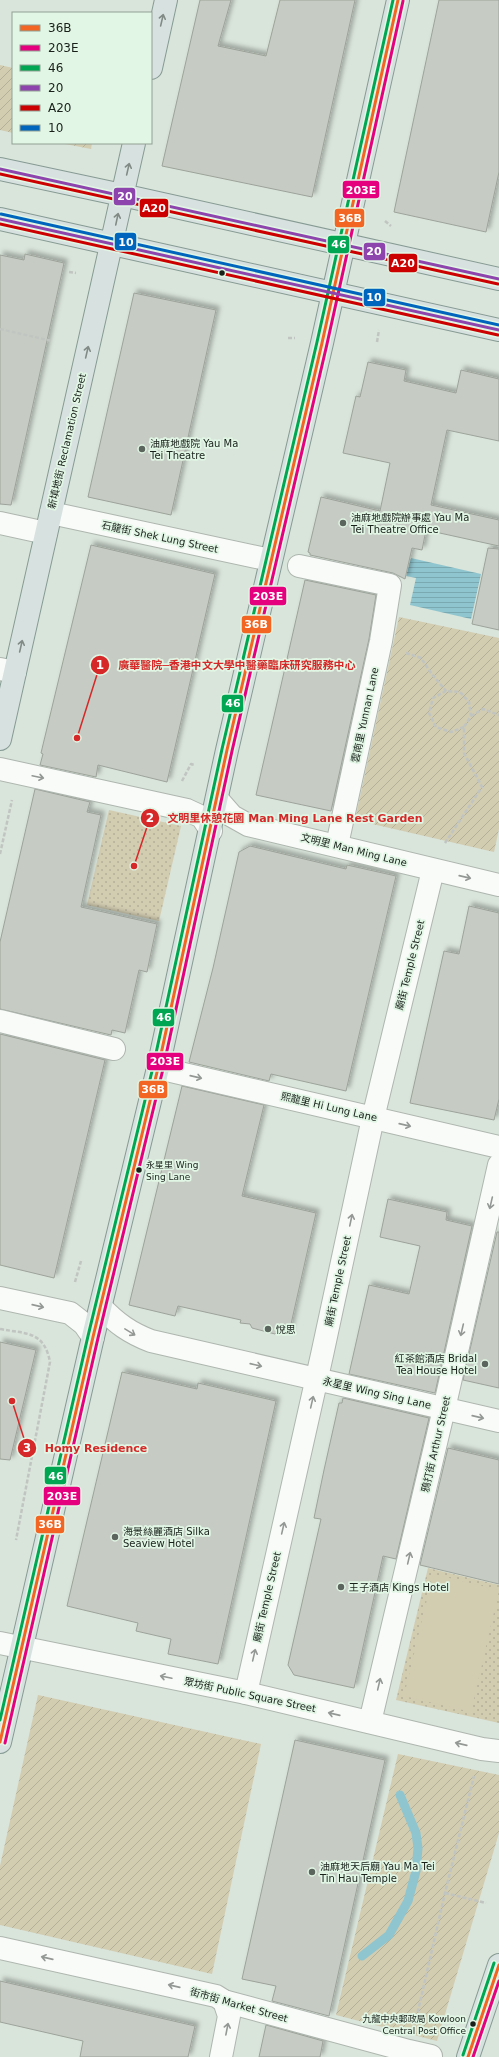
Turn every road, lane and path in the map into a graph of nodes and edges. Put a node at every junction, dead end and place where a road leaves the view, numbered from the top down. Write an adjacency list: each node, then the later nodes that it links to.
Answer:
1 (166, 0): 3 (main road, one-way to 1)
2 (398, 0): 9 (main road)
3 (152, 63)
4 (134, 144): 6 (main road, 新填地街 Reclamation Street, one-way to 4)
5 (0, 169): 6 (main road)
6 (122, 195): 8 (main road, 新填地街 Reclamation Street, one-way to 6); 9 (main road)
7 (0, 219): 8 (main road)
8 (111, 243): 11 (main road); 16 (main road, 新填地街 Reclamation Street, one-way to 8)
9 (344, 244): 10 (main road); 11 (main road)
10 (499, 279)
11 (333, 294): 13 (main road); 17 (main road)
12 (0, 329): 14 (path)
13 (499, 330)
14 (52, 341)
15 (0, 523): 16 (street, 石龍街 Shek Lung Street)
16 (48, 523): 17 (street, 石龍街 Shek Lung Street); 20 (main road, 新填地街 Reclamation Street, one-way to 16)
17 (270, 560): 27 (main road)
18 (299, 566): 19 (street, 雲南里 Yunnan Lane)
19 (381, 641): 21 (path); 29 (street, 雲南里 Yunnan Lane)
20 (7, 671): 25 (main road, 新填地街 Reclamation Street)
21 (446, 691): 23 (path); 24 (path)
22 (499, 715): 23 (path)
23 (471, 716): 24 (path)
24 (464, 727): 30 (path)
25 (0, 739)
26 (0, 769): 28 (street, one-way to 28)
27 (218, 800): 28 (main road); 29 (street, 文明里 Man Ming Lane)
28 (211, 831): 34 (main road)
29 (337, 845): 30 (street, 文明里 Man Ming Lane)
30 (433, 870): 31 (street, 文明里 Man Ming Lane, one-way to 31); 35 (street, 廟街 Temple Street)
31 (499, 885)
32 (0, 1021): 33 (street)
33 (114, 1049)
34 (158, 1068): 35 (street, 熙龍里 Hi Lung Lane, one-way to 35); 41 (main road)
35 (373, 1118): 36 (street, 熙龍里 Hi Lung Lane, one-way to 36); 44 (street, 廟街 Temple Street, one-way to 35)
36 (499, 1147)
37 (499, 1165): 45 (street, 鴉打街 Arthur Street, one-way to 45)
38 (81, 1259): 39 (path)
39 (75, 1282)
40 (0, 1298): 43 (street, one-way to 43)
41 (101, 1307): 43 (main road); 44 (street, 永星里 Wing Sing Lane, one-way to 44)
42 (0, 1329): 47 (path)
43 (93, 1337): 49 (main road)
44 (317, 1379): 45 (street, 永星里 Wing Sing Lane); 50 (street, 廟街 Temple Street, one-way to 44)
45 (444, 1409): 46 (street, 永星里 Wing Sing Lane, one-way to 46); 51 (street, 鴉打街 Arthur Street, one-way to 45)
46 (499, 1421)
47 (16, 1541)
48 (0, 1643): 49 (street, 眾坊街 Public Square Street)
49 (21, 1647): 50 (street, 眾坊街 Public Square Street, one-way to 49); 52 (main road)
50 (246, 1693): 51 (street, 眾坊街 Public Square Street, one-way to 50)
51 (370, 1722): 53 (street, 眾坊街 Public Square Street, one-way to 51)
52 (0, 1742)
53 (499, 1751)
54 (475, 1775): 55 (path)
55 (445, 1893): 56 (path); 60 (path)
56 (486, 1903)
57 (0, 1948): 59 (street, 街市街 Market Street, one-way to 57)
58 (499, 1965): 63 (main road)
59 (224, 2001): 60 (street, 街市街 Market Street); 62 (street, one-way to 59)
60 (409, 2051): 61 (street, 街市街 Market Street)
61 (431, 2056)
62 (221, 2057)
63 (468, 2057)

